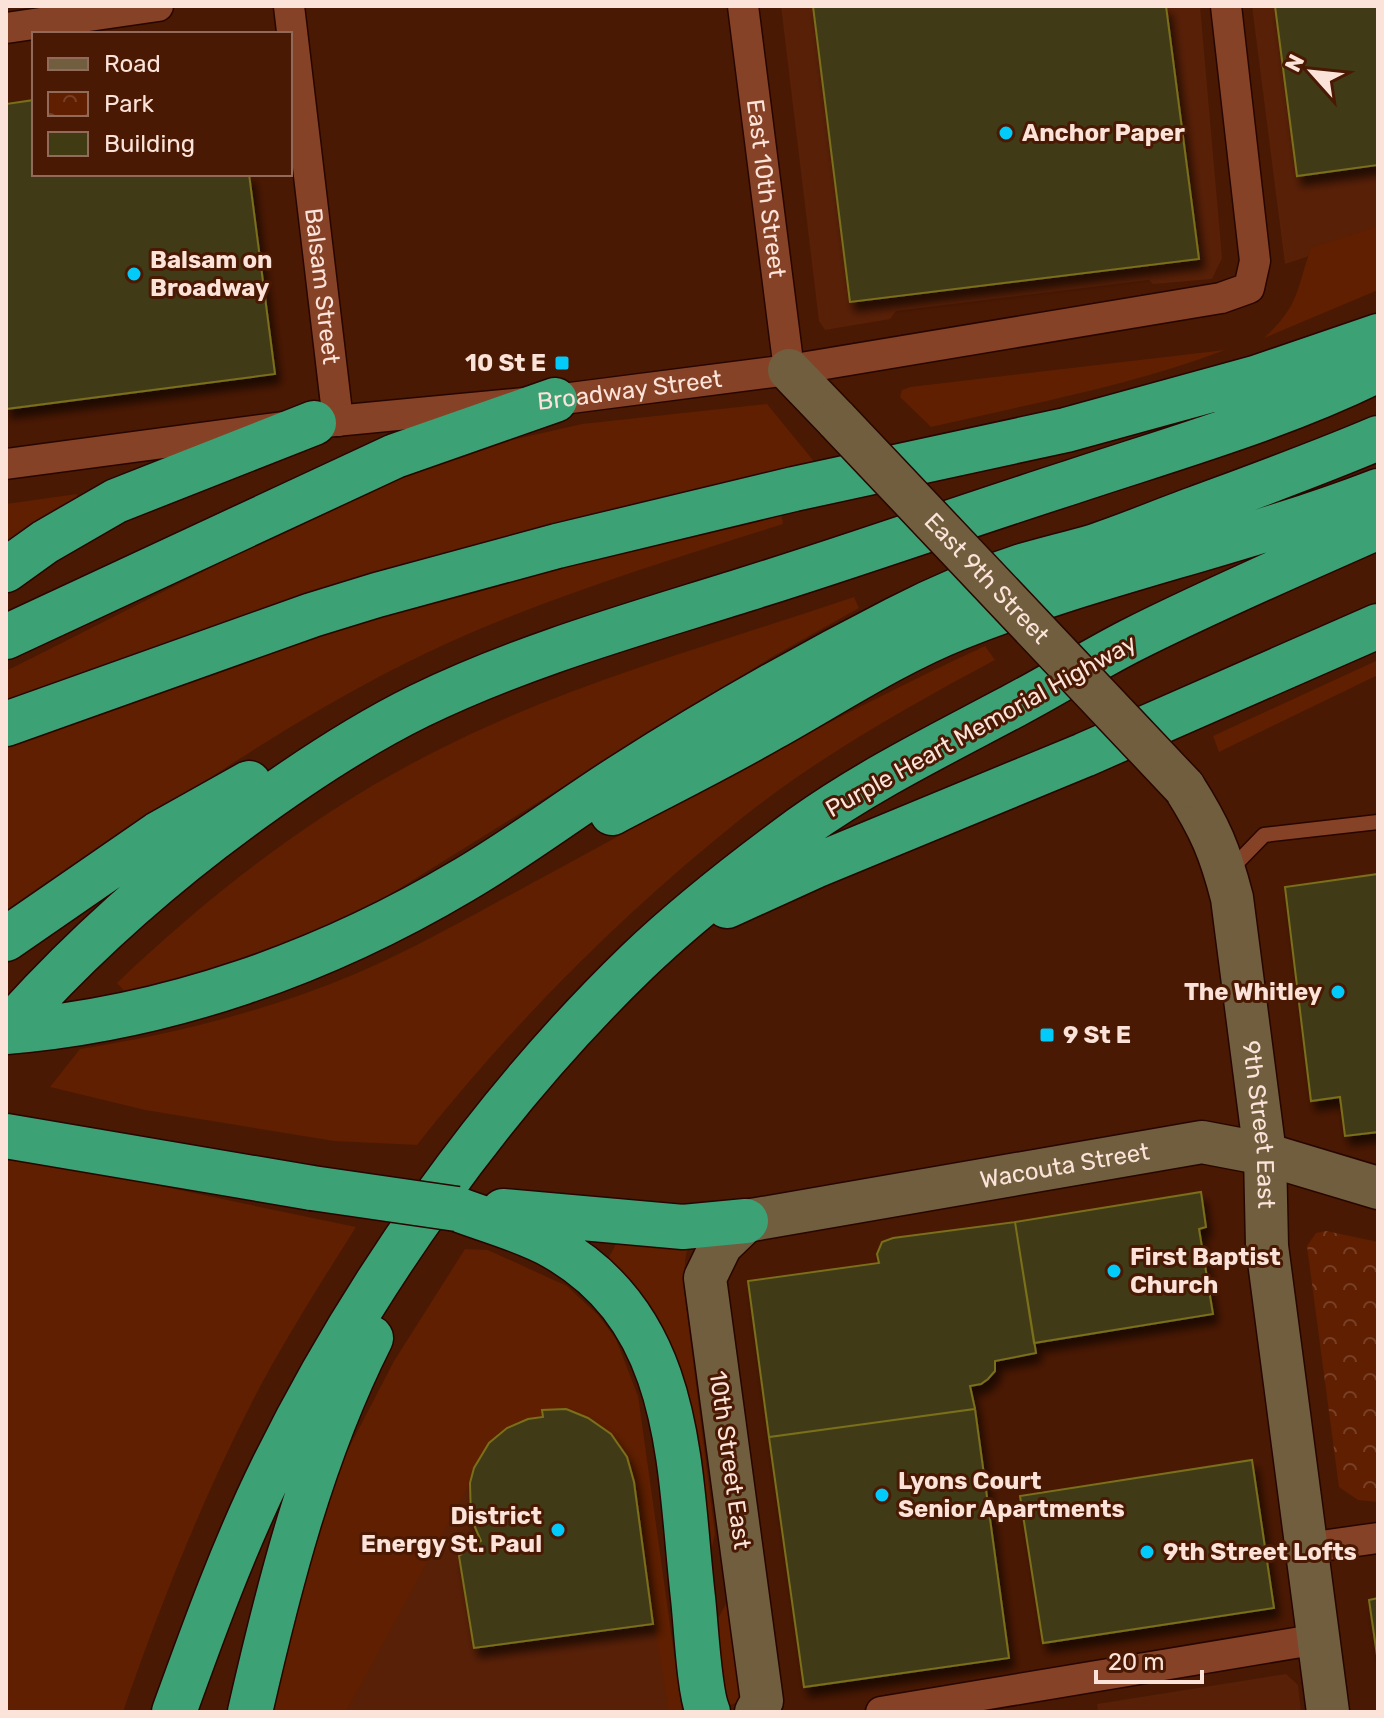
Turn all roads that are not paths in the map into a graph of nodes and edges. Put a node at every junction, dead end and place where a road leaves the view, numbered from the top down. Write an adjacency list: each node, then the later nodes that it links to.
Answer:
1 (158, 6): 5 (street)
2 (289, 6): 6 (street, Balsam Street)
3 (743, 6): 9 (street, East 10th Street)
4 (1226, 6): 9 (street, Broadway Street)
5 (6, 28)
6 (291, 32)
7 (292, 40): 12 (street, Balsam Street)
8 (1378, 336): 21 (highway)
9 (789, 370): 11 (street, Broadway Street); 22 (street, East 9th Street, bridge)
10 (1378, 370): 20 (highway)
11 (555, 400): 12 (street, Broadway Street); 19 (highway)
12 (326, 422): 14 (street, Broadway Street); 17 (highway)
13 (1378, 438): 26 (highway)
14 (6, 464)
15 (1378, 491): 26 (highway)
16 (1378, 527): 27 (highway, Purple Heart Memorial Highway)
17 (6, 570)
18 (1378, 626): 27 (highway)
19 (6, 637)
20 (470, 683): 25 (highway); 28 (highway)
21 (6, 724)
22 (1184, 787): 24 (street, 9th Street East)
23 (1378, 822): 24 (lane)
24 (1226, 874): 31 (street, 9th Street East)
25 (6, 939)
26 (242, 982): 28 (highway)
27 (606, 995): 29 (highway, Purple Heart Memorial Highway)
28 (6, 1031)
29 (500, 1114): 38 (highway, Purple Heart Memorial Highway); 39 (highway)
30 (6, 1136): 34 (highway, bridge)
31 (1265, 1154): 32 (street, Wacouta Street); 33 (street, Wacouta Street); 36 (street, 9th Street East)
32 (1378, 1188)
33 (746, 1221): 34 (highway); 41 (street, 10th Street East)
34 (529, 1223): 40 (highway)
35 (1378, 1538): 36 (street)
36 (1307, 1548): 37 (street, 9th Street East)
37 (1319, 1639): 42 (street); 43 (street, 9th Street East)
38 (174, 1712)
39 (250, 1712)
40 (708, 1712)
41 (756, 1712)
42 (881, 1712)
43 (1328, 1712)

